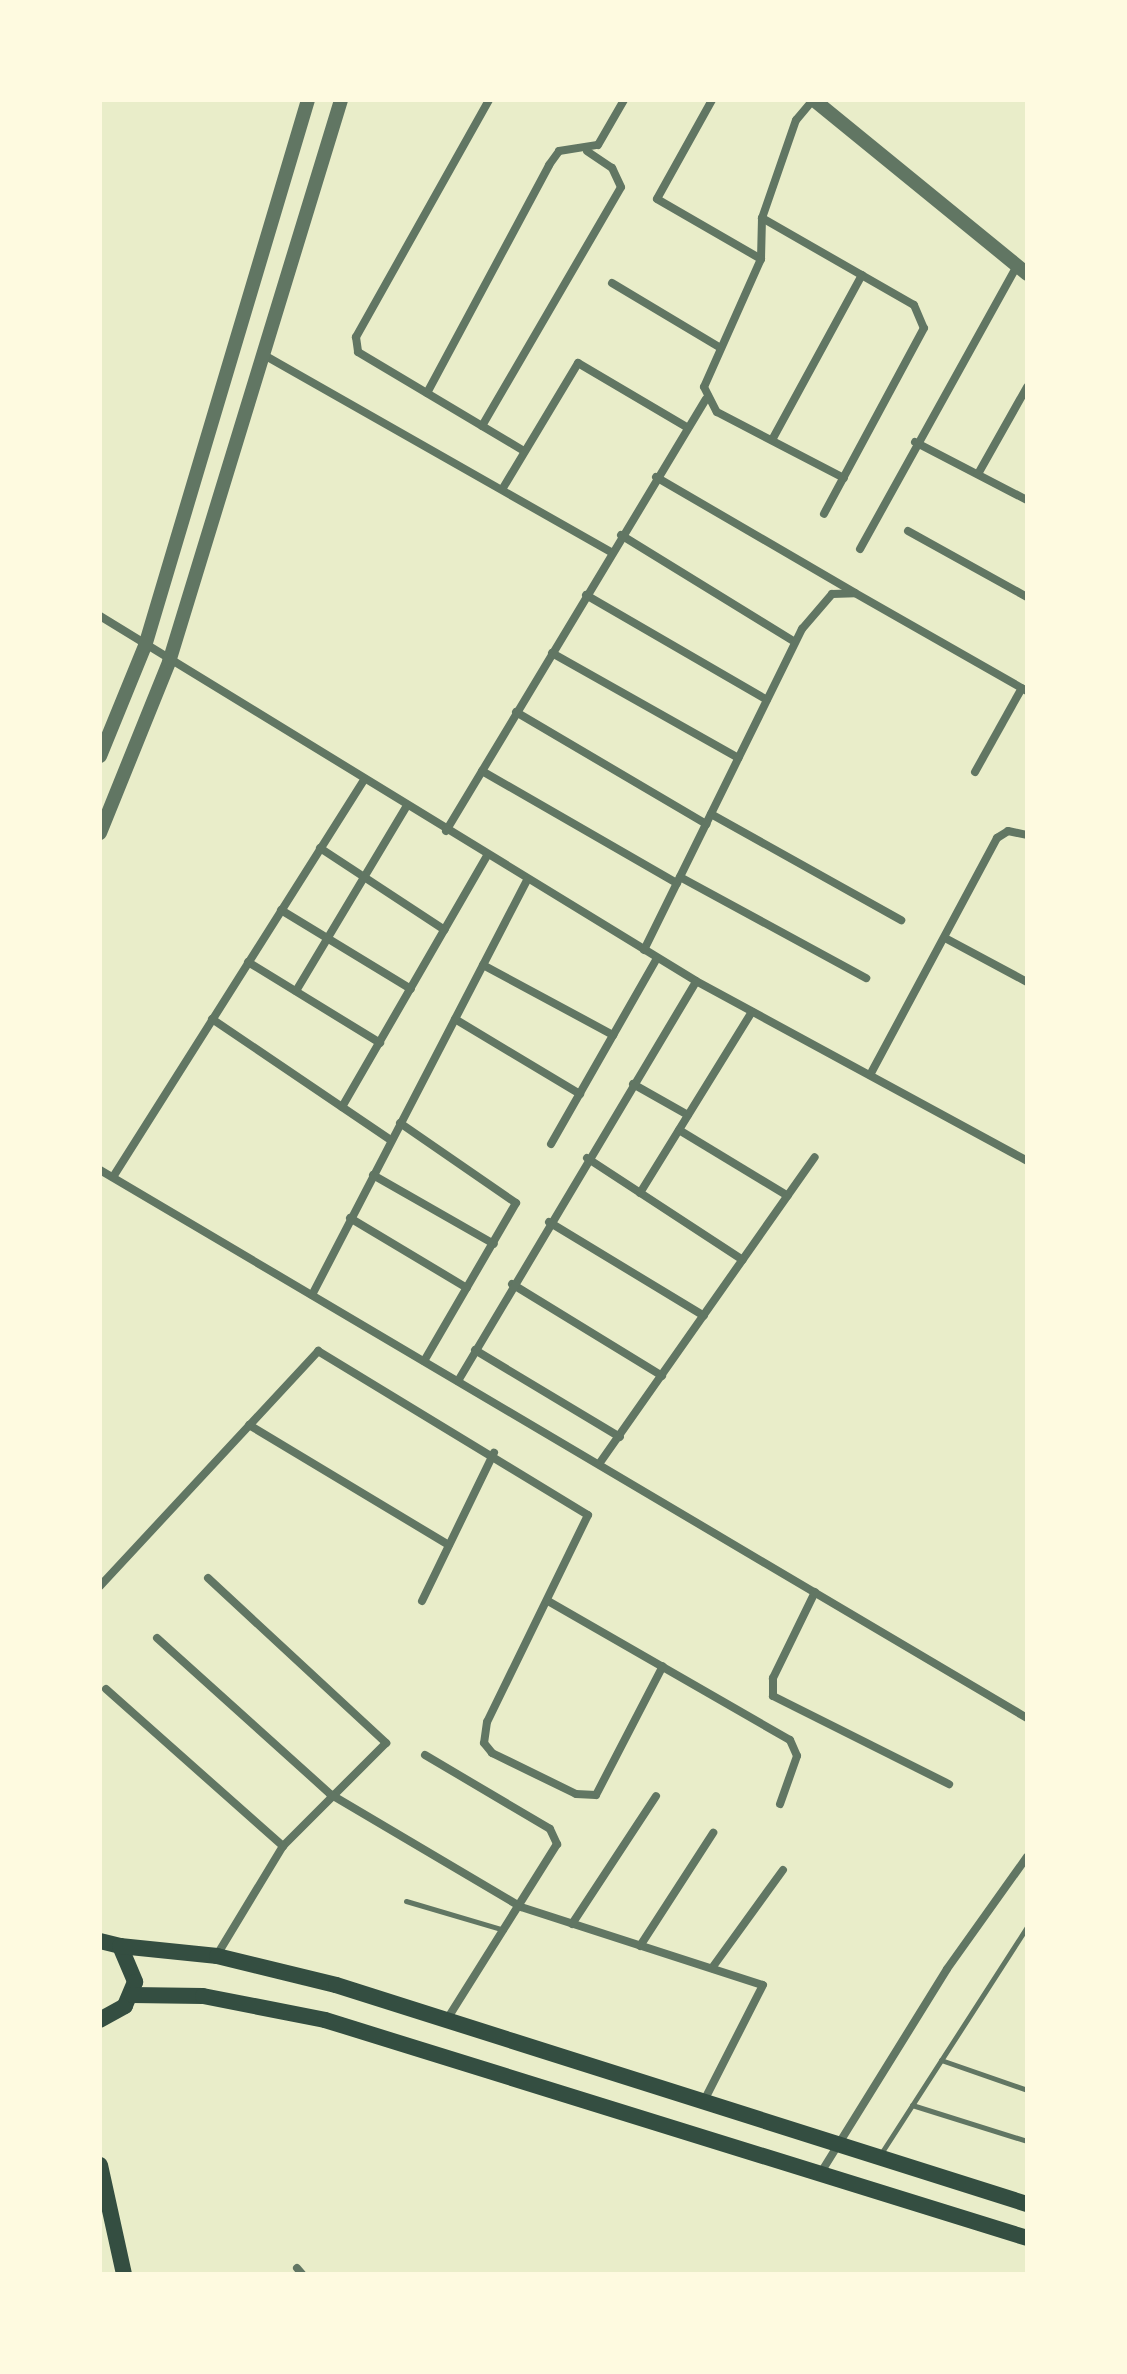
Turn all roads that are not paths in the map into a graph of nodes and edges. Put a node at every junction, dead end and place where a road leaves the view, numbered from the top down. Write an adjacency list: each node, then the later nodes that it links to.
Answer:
1 (308, 100): 38 (street)
2 (341, 100): 14 (street)
3 (489, 100): 16 (street)
4 (624, 100): 7 (street)
5 (712, 100): 9 (street)
6 (813, 100): 8 (street); 10 (street)
7 (587, 151): 16 (street); 18 (street)
8 (762, 218): 9 (street); 11 (street)
9 (761, 259): 13 (street)
10 (1022, 270): 21 (street)
11 (862, 275): 20 (street); 25 (street)
12 (612, 283): 13 (street)
13 (719, 347): 17 (street)
14 (264, 355): 26 (street); 40 (street)
15 (1027, 387): 23 (street)
16 (427, 393): 18 (street)
17 (706, 399): 19 (street); 20 (street)
18 (482, 426): 22 (street)
19 (685, 426): 22 (street); 24 (street)
20 (772, 440): 25 (street)
21 (915, 442): 23 (street); 31 (street)
22 (524, 451): 26 (street)
23 (978, 474): 27 (street)
24 (656, 477): 30 (street); 33 (street)
25 (844, 478): 28 (street)
26 (503, 488): 32 (street)
27 (1027, 499)
28 (824, 514)
29 (908, 531): 35 (street)
30 (621, 535): 32 (street); 37 (street)
31 (860, 549)
32 (611, 552): 34 (street)
33 (855, 593): 37 (street); 41 (street)
34 (586, 595): 39 (street); 42 (street)
35 (1027, 597)
36 (100, 616): 38 (street)
37 (795, 642): 42 (street)
38 (145, 646): 40 (street); 44 (street)
39 (552, 653): 43 (street); 45 (street)
40 (169, 662): 48 (street); 53 (street)
41 (1024, 690): 47 (street)
42 (767, 700): 45 (street)
43 (516, 712): 46 (street); 51 (street)
44 (100, 756)
45 (738, 758): 50 (street)
46 (482, 771): 52 (street); 59 (street)
47 (975, 772)
48 (363, 781): 49 (street); 55 (street)
49 (406, 807): 52 (street); 57 (street)
50 (711, 814): 51 (street); 61 (street)
51 (706, 824): 59 (street)
52 (446, 831): 56 (street)
53 (100, 833)
54 (1027, 835): 64 (street)
55 (320, 848): 57 (street); 60 (street)
56 (487, 856): 58 (street); 62 (street)
57 (364, 877): 62 (street); 63 (street)
58 (527, 880): 65 (street); 68 (street)
59 (679, 880): 65 (street); 69 (street)
60 (281, 910): 63 (street); 67 (street)
61 (901, 920)
62 (445, 930): 72 (street)
63 (327, 938): 72 (street); 73 (street)
64 (945, 938): 71 (street); 79 (street)
65 (644, 950): 66 (street)
66 (657, 958): 70 (street); 77 (street)
67 (248, 962): 73 (street); 75 (street)
68 (483, 965): 76 (street); 77 (street)
69 (866, 978)
70 (696, 981): 74 (street); 80 (street)
71 (1027, 982)
72 (411, 989): 78 (street)
73 (296, 991): 78 (street)
74 (752, 1012): 79 (street); 83 (street)
75 (212, 1019): 82 (street); 93 (street)
76 (455, 1019): 81 (street); 84 (street)
77 (613, 1035): 81 (street)
78 (380, 1043): 82 (street)
79 (870, 1075): 90 (street)
80 (633, 1084): 83 (street); 89 (street)
81 (580, 1094): 87 (street)
82 (342, 1107): 86 (street)
83 (688, 1115): 85 (street)
84 (400, 1123): 86 (street); 98 (street)
85 (679, 1130): 94 (street); 95 (street)
86 (391, 1140): 92 (street)
87 (551, 1144)
88 (815, 1157): 95 (street)
89 (587, 1158): 94 (street); 97 (street)
90 (1027, 1161)
91 (100, 1170): 93 (street)
92 (373, 1175): 96 (street); 98 (street)
93 (113, 1177): 102 (street)
94 (640, 1193): 99 (street)
95 (788, 1196): 99 (street)
96 (350, 1218): 101 (street); 102 (street)
97 (549, 1222): 100 (street); 103 (street)
98 (494, 1244): 101 (street)
99 (743, 1260): 103 (street)
100 (512, 1284): 104 (street); 106 (street)
101 (467, 1288): 105 (street)
102 (312, 1295): 105 (street)
103 (704, 1316): 106 (street)
104 (475, 1350): 107 (street); 109 (street)
105 (424, 1361): 107 (street)
106 (662, 1376): 109 (street)
107 (458, 1381): 111 (street)
108 (249, 1425): 110 (street); 112 (street); 114 (street)
109 (620, 1437): 111 (street)
110 (494, 1453): 112 (street); 117 (street)
111 (599, 1464): 115 (street)
112 (449, 1545): 116 (street)
113 (208, 1578): 124 (street)
114 (100, 1586)
115 (815, 1592): 121 (street); 123 (street)
116 (422, 1601)
117 (548, 1601): 119 (street); 119 (street)
118 (157, 1638): 124 (street)
119 (663, 1666): 126 (street)
120 (106, 1689): 128 (street)
121 (1027, 1718)
122 (425, 1755): 132 (street)
123 (949, 1784)
124 (330, 1794): 128 (street); 132 (street)
125 (656, 1796): 133 (street)
126 (780, 1804)
127 (713, 1833): 137 (street)
128 (283, 1846): 138 (street)
129 (1027, 1857): 148 (street)
130 (783, 1870): 139 (street)
131 (406, 1901): 135 (lane)
132 (521, 1907): 133 (street); 135 (street)
133 (572, 1924): 137 (street)
134 (1027, 1927): 143 (lane)
135 (505, 1930): 141 (street)
136 (107, 1941): 138 (main road); 140 (main road)
137 (640, 1946): 139 (street)
138 (217, 1956): 141 (main road)
139 (712, 1968): 145 (street)
140 (132, 1995): 142 (main road); 151 (main road)
141 (448, 2018): 145 (main road)
142 (100, 2020)
143 (941, 2060): 144 (lane); 146 (lane)
144 (1027, 2090)
145 (703, 2103): 148 (main road)
146 (912, 2105): 147 (lane); 149 (lane)
147 (1027, 2141)
148 (836, 2144): 149 (main road); 151 (street)
149 (878, 2158): 152 (main road)
150 (100, 2165): 154 (main road)
151 (820, 2175): 153 (main road)
152 (1027, 2204)
153 (1027, 2238)
154 (124, 2274)

